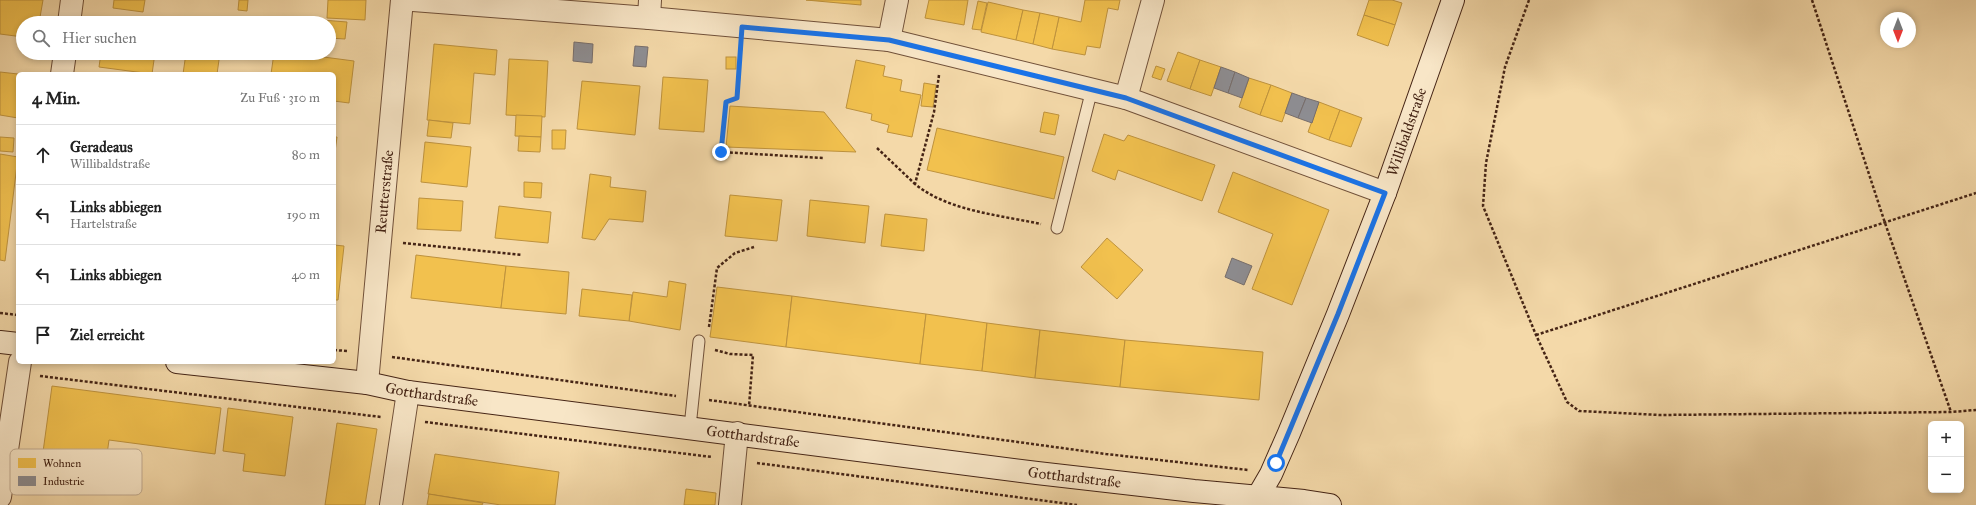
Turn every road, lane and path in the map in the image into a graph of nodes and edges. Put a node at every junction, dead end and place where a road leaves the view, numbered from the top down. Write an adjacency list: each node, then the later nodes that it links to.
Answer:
1 (72, 0): 10 (street)
2 (402, 0): 25 (street, Reutterstraße)
3 (412, 0): 9 (street)
4 (897, 0): 12 (street)
5 (1154, 0): 17 (street)
6 (1453, 0): 21 (street, Willibaldstraße)
7 (1529, 0): 31 (path)
8 (1812, 0): 23 (path)
9 (650, 9): 11 (street)
10 (70, 16)
11 (742, 27): 12 (street); 19 (path)
12 (889, 40): 13 (street)
13 (942, 53): 16 (street); 20 (path)
14 (63, 60): 15 (street)
15 (62, 72)
16 (1092, 90): 17 (street); 24 (lane)
17 (1126, 98): 21 (street)
18 (877, 148): 20 (path)
19 (823, 158)
20 (915, 184): 24 (path)
21 (1385, 193): 54 (street, Willibaldstraße)
22 (1976, 193): 23 (path)
23 (1885, 223): 31 (path); 45 (path)
24 (1057, 228)
25 (381, 241): 27 (path); 37 (street, Reutterstraße)
26 (754, 247): 30 (path)
27 (522, 254)
28 (0, 312): 29 (path)
29 (16, 315)
30 (708, 329)
31 (1536, 335): 45 (path)
32 (700, 340): 42 (lane)
33 (0, 342): 34 (street)
34 (16, 344)
35 (711, 346): 43 (path)
36 (336, 350): 37 (path)
37 (371, 354): 40 (street, Reutterstraße); 42 (path)
38 (195, 364): 40 (street, Gotthardstraße)
39 (19, 367): 46 (path); 53 (street)
40 (367, 383): 41 (street, Gotthardstraße)
41 (408, 392): 46 (street); 47 (street, Gotthardstraße)
42 (692, 398): 43 (path); 47 (lane)
43 (749, 406): 49 (path)
44 (1976, 410): 45 (path)
45 (1951, 412)
46 (404, 420): 51 (path); 55 (street)
47 (690, 427): 48 (street, Gotthardstraße)
48 (737, 433): 51 (street); 54 (street, Gotthardstraße)
49 (1056, 447): 50 (path); 52 (path)
50 (1056, 452)
51 (734, 460): 56 (street); 57 (path)
52 (1250, 465)
53 (0, 498)
54 (1258, 502): 58 (street, Gotthardstraße)
55 (391, 505)
56 (730, 505)
57 (1077, 505)
58 (1330, 505)

